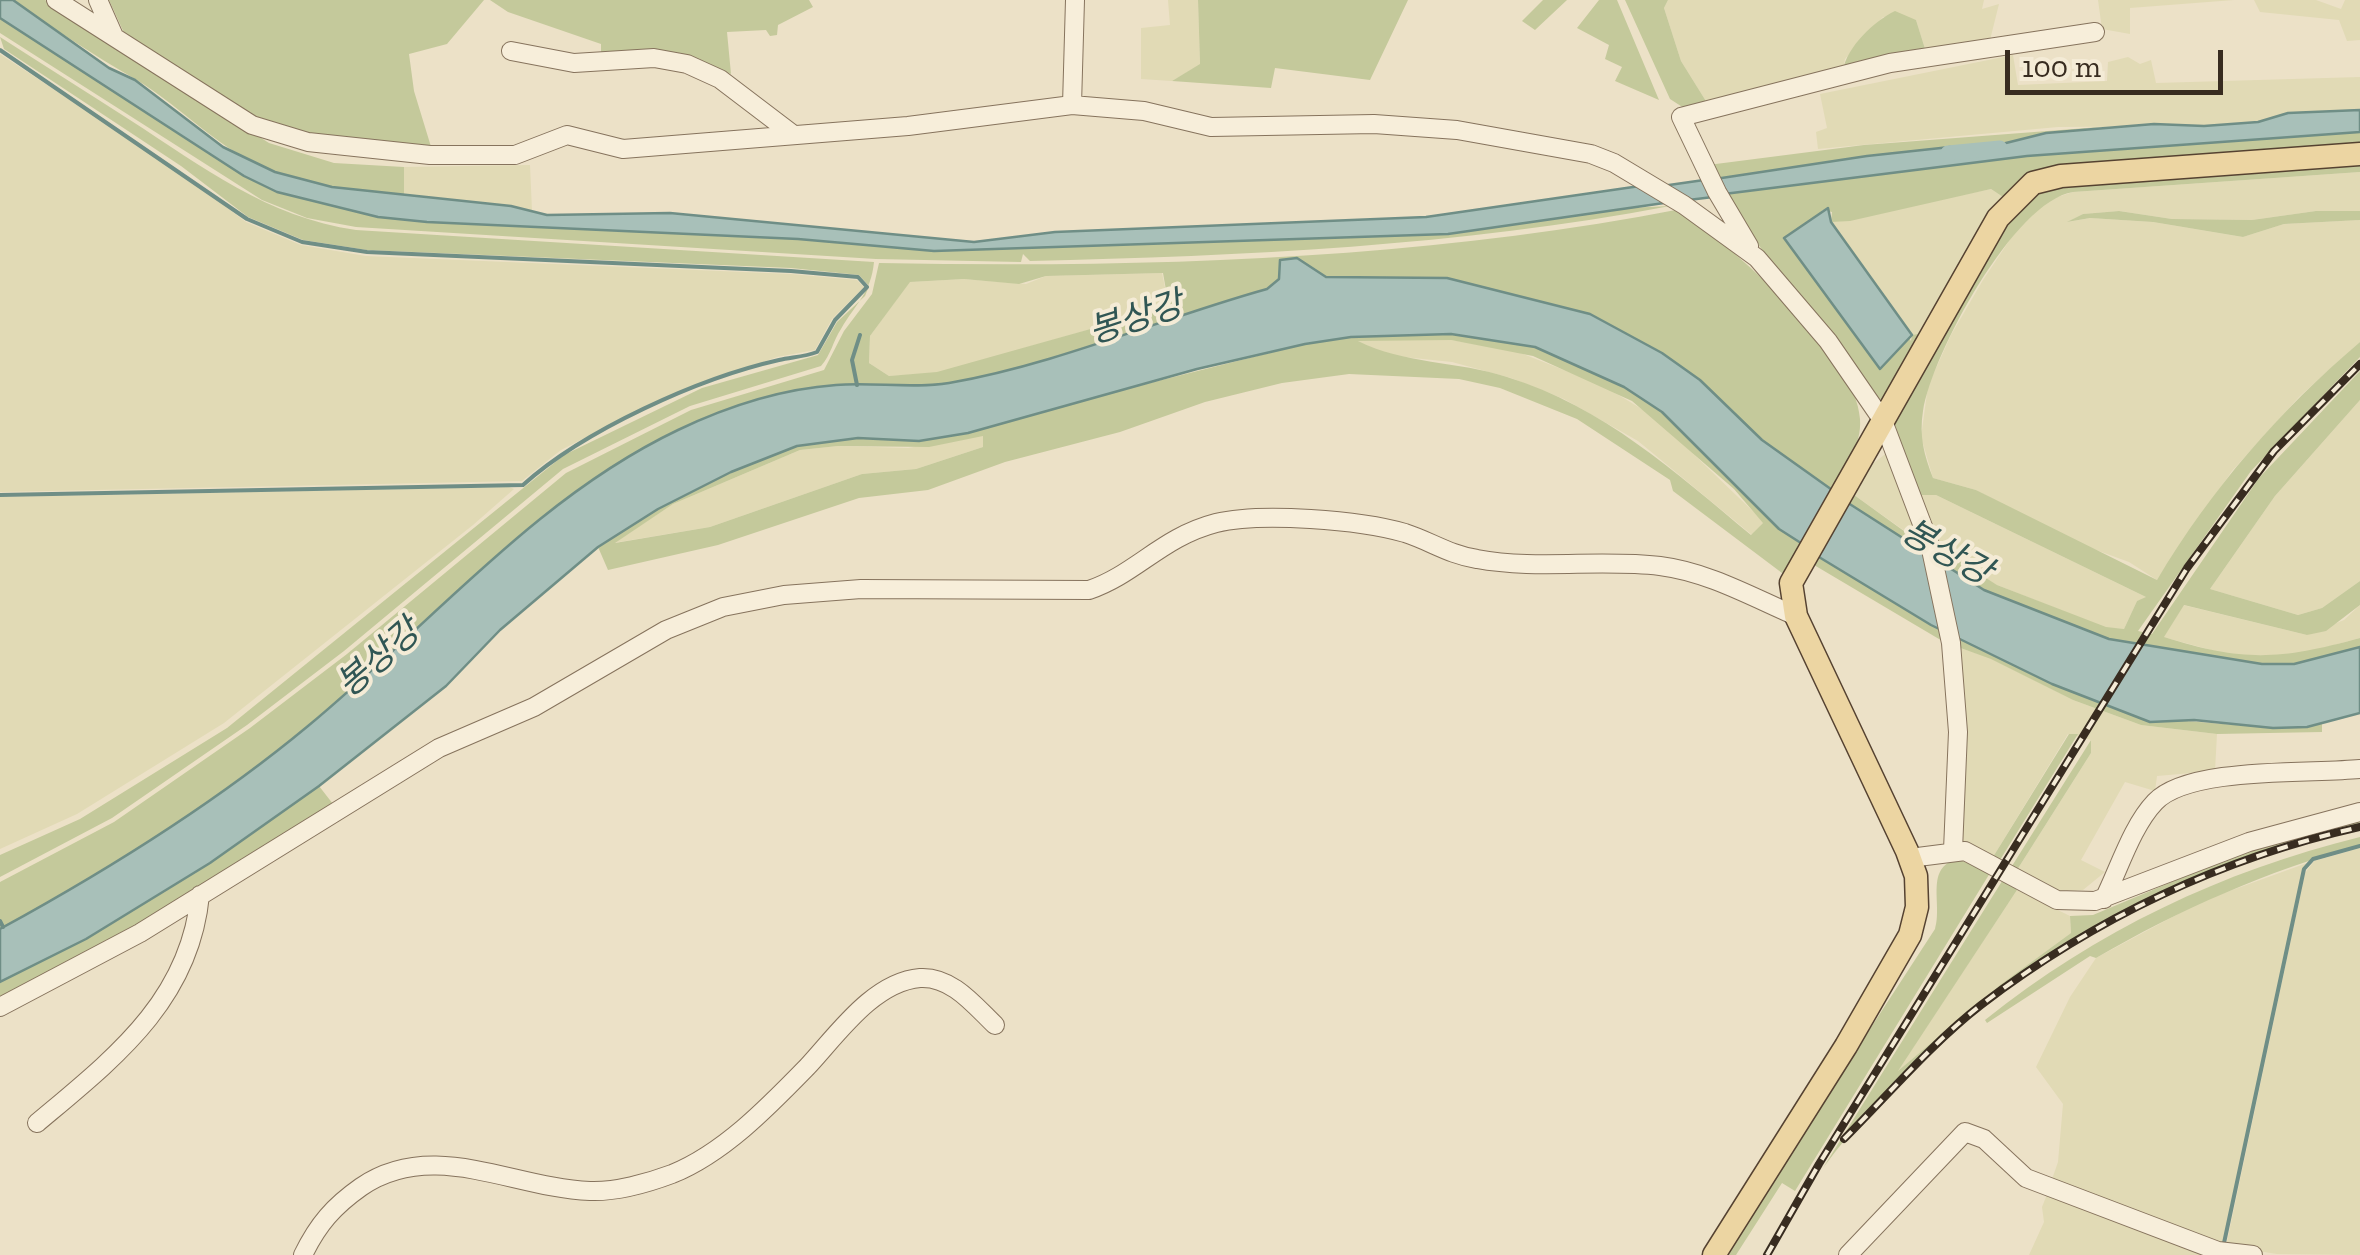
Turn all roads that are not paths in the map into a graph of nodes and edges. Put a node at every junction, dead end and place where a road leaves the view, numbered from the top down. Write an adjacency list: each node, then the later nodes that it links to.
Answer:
1 (56, 0): 5 (street)
2 (98, 0): 5 (street)
3 (1075, 0): 7 (street)
4 (2096, 32): 10 (street)
5 (112, 34): 8 (street)
6 (511, 50): 8 (street)
7 (1072, 105): 8 (street); 10 (street)
8 (791, 133)
9 (2360, 154): 11 (main road)
10 (1757, 258): 11 (street)
11 (1884, 422): 12 (main road); 15 (street)
12 (1796, 616): 16 (main road); 17 (street)
13 (2360, 769): 18 (street)
14 (2360, 812): 18 (street)
15 (1953, 850): 16 (street); 18 (street)
16 (1910, 858): 23 (main road)
17 (200, 895): 19 (street); 21 (street)
18 (2104, 898)
19 (0, 1007)
20 (995, 1026): 22 (street)
21 (38, 1123)
22 (303, 1255)
23 (1714, 1255)
24 (1848, 1255): 25 (street)
25 (2254, 1255)

